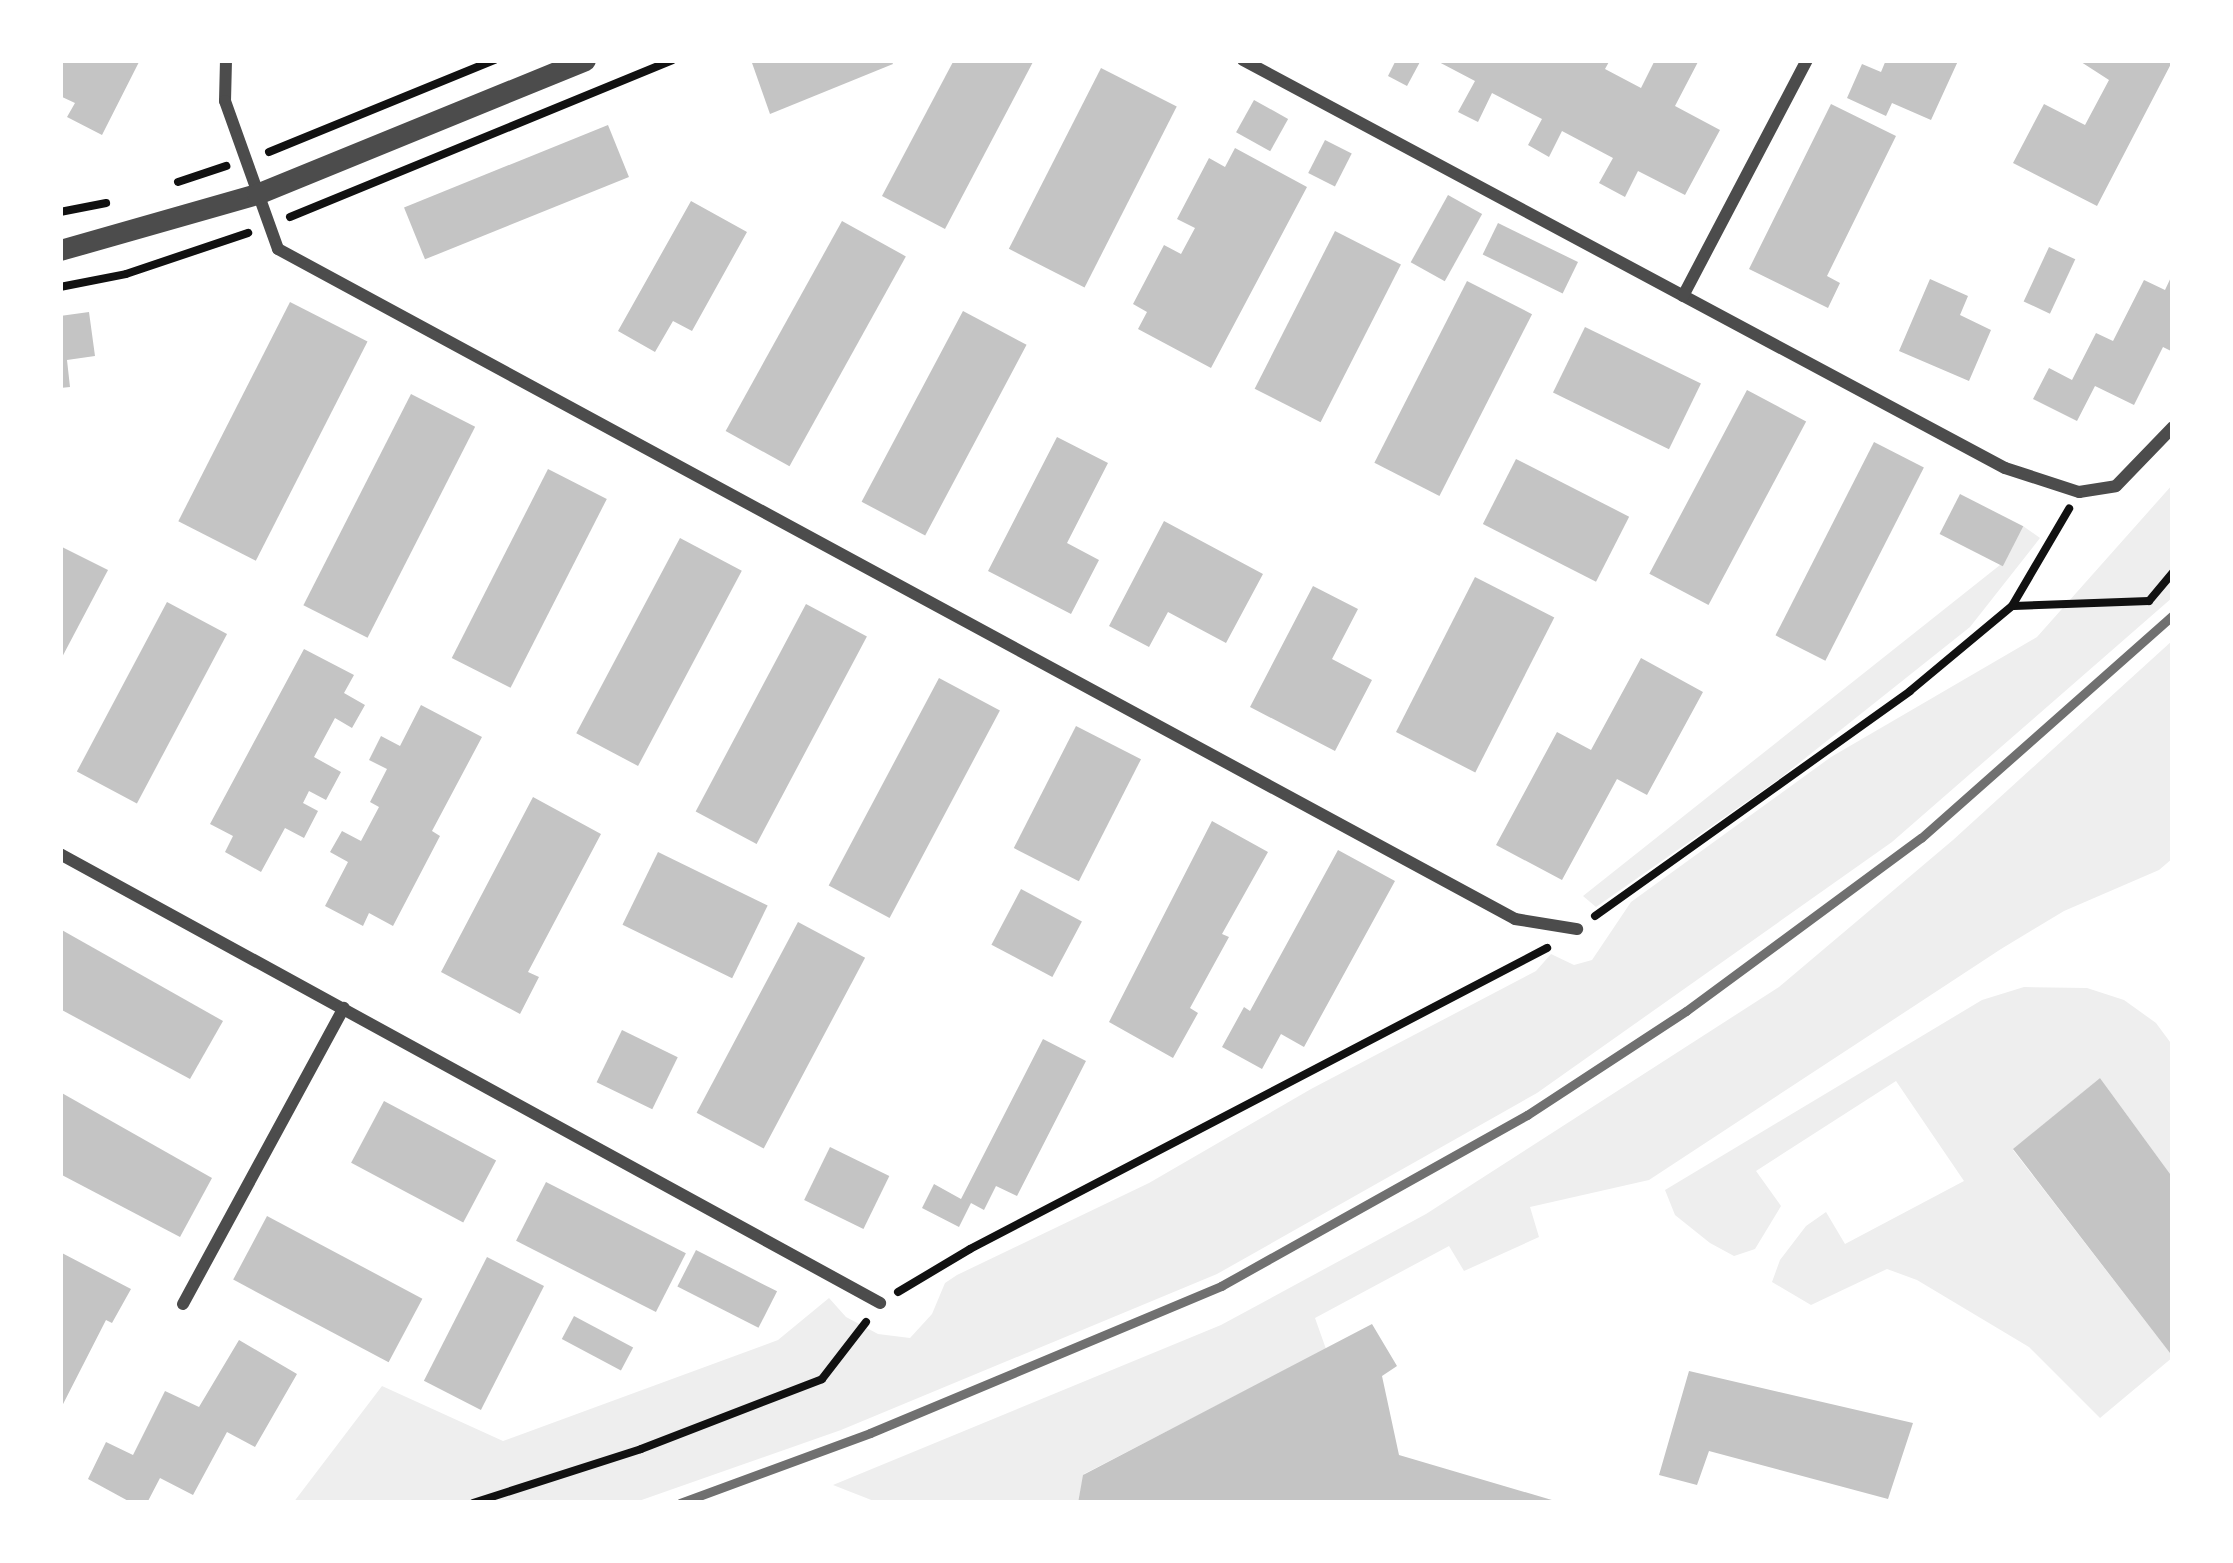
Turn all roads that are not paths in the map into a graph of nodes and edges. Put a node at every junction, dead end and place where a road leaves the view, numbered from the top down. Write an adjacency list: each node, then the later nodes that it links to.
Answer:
1 (226, 60): 5 (street)
2 (585, 60): 5 (street)
3 (1243, 60): 7 (street)
4 (1807, 60): 7 (street)
5 (257, 194): 6 (street); 10 (street)
6 (60, 250)
7 (1683, 296): 8 (street)
8 (2173, 428)
9 (60, 854): 11 (street)
10 (1577, 929)
11 (344, 1008): 12 (street); 13 (street)
12 (183, 1304)
13 (880, 1304)

